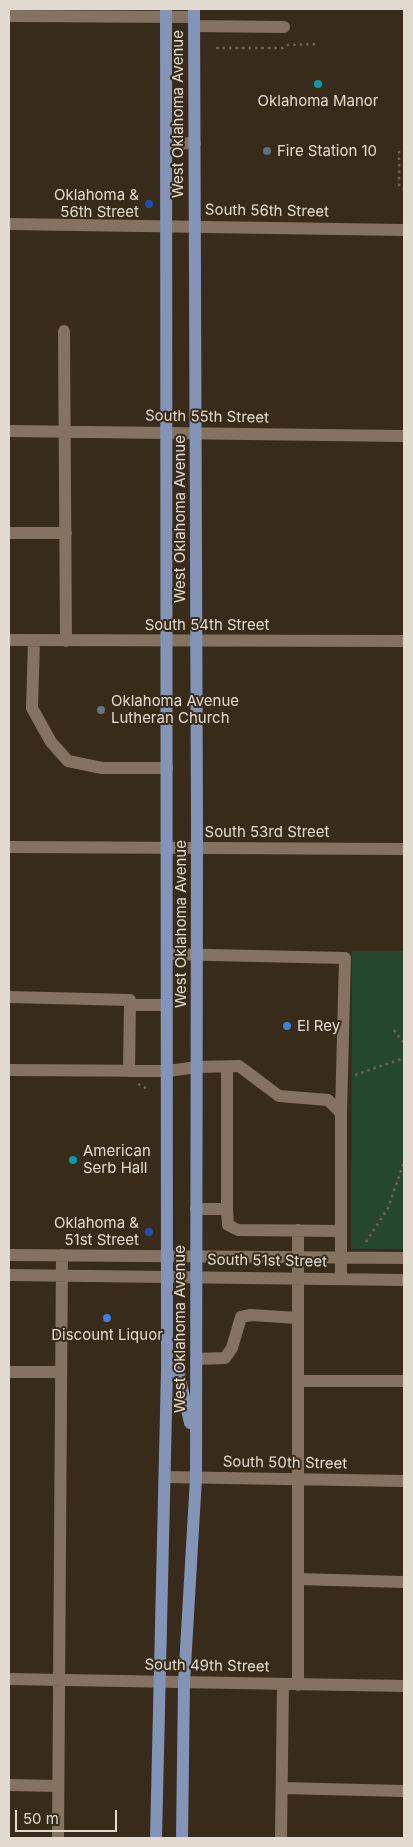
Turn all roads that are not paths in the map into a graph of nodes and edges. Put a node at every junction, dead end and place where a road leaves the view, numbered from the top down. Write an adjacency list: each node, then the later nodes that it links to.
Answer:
1 (11, 13): 2 (street)
2 (166, 13): 3 (street); 6 (main road, West Oklahoma Avenue)
3 (194, 17): 4 (street); 5 (main road, West Oklahoma Avenue)
4 (284, 27)
5 (195, 143): 6 (street); 9 (main road, West Oklahoma Avenue)
6 (167, 144): 8 (main road, West Oklahoma Avenue)
7 (9, 224): 8 (street, South 56th Street)
8 (167, 226): 9 (street, South 56th Street); 14 (main road, West Oklahoma Avenue)
9 (195, 226): 10 (street, South 56th Street); 15 (main road, West Oklahoma Avenue)
10 (404, 230)
11 (64, 331): 13 (street)
12 (9, 430): 13 (street, South 55th Street)
13 (64, 431): 14 (street, South 55th Street); 18 (street)
14 (167, 432): 15 (street, South 55th Street); 22 (main road, West Oklahoma Avenue)
15 (196, 433): 16 (street, South 55th Street); 23 (main road, West Oklahoma Avenue)
16 (404, 436)
17 (9, 533): 18 (street)
18 (66, 533): 21 (street)
19 (9, 640): 20 (street, South 54th Street)
20 (34, 641): 21 (street, South 54th Street); 25 (street)
21 (66, 641): 22 (street, South 54th Street)
22 (167, 641): 23 (street, South 54th Street); 25 (main road, West Oklahoma Avenue)
23 (196, 641): 24 (street, South 54th Street); 28 (main road, West Oklahoma Avenue)
24 (404, 641)
25 (167, 768): 27 (main road, West Oklahoma Avenue)
26 (9, 847): 27 (street, South 53rd Street)
27 (168, 848): 28 (street, South 53rd Street); 30 (main road, West Oklahoma Avenue)
28 (198, 848): 29 (street, South 53rd Street); 31 (main road, West Oklahoma Avenue)
29 (404, 849)
30 (167, 954): 31 (street); 34 (main road, West Oklahoma Avenue)
31 (196, 954): 36 (main road, West Oklahoma Avenue); 40 (street)
32 (9, 997): 33 (street)
33 (130, 1005): 34 (street); 39 (street)
34 (167, 1005): 38 (main road, West Oklahoma Avenue)
35 (227, 1067): 36 (street); 40 (street); 42 (street)
36 (196, 1068): 38 (street); 41 (main road, West Oklahoma Avenue)
37 (9, 1070): 39 (street)
38 (168, 1071): 39 (street); 47 (main road, West Oklahoma Avenue)
39 (129, 1072)
40 (340, 1113): 44 (street)
41 (196, 1209): 42 (street); 48 (main road, West Oklahoma Avenue)
42 (227, 1209): 43 (street)
43 (298, 1230): 44 (street); 49 (street)
44 (341, 1231): 50 (street)
45 (9, 1255): 46 (street, South 51st Street)
46 (62, 1255): 47 (street, South 51st Street); 53 (street)
47 (167, 1256): 48 (street, South 51st Street); 54 (main road, West Oklahoma Avenue)
48 (196, 1256): 49 (street, South 51st Street); 55 (main road, West Oklahoma Avenue)
49 (298, 1257): 50 (street, South 51st Street); 56 (street)
50 (341, 1257): 51 (street, South 51st Street); 57 (street)
51 (404, 1258)
52 (9, 1274): 53 (street, South 51st Street)
53 (62, 1275): 54 (street, South 51st Street); 63 (street)
54 (167, 1275): 55 (street, South 51st Street); 61 (main road, West Oklahoma Avenue)
55 (196, 1276): 56 (street, South 51st Street); 60 (main road, West Oklahoma Avenue)
56 (299, 1277): 57 (street, South 51st Street); 59 (street)
57 (340, 1278): 58 (street, South 51st Street)
58 (404, 1280)
59 (298, 1318): 60 (street); 64 (street)
60 (196, 1359): 66 (main road, West Oklahoma Avenue)
61 (167, 1370): 66 (main road); 67 (main road, West Oklahoma Avenue)
62 (9, 1372): 63 (street)
63 (60, 1372): 74 (street)
64 (298, 1381): 65 (street); 69 (street)
65 (404, 1381)
66 (195, 1445): 68 (main road, West Oklahoma Avenue)
67 (165, 1477): 68 (street, South 50th Street); 75 (main road, West Oklahoma Avenue)
68 (196, 1478): 69 (street, South 50th Street); 76 (main road, West Oklahoma Avenue)
69 (298, 1479): 70 (street, South 50th Street); 71 (street)
70 (404, 1481)
71 (298, 1579): 72 (street); 78 (street)
72 (404, 1582)
73 (9, 1680): 74 (street, South 49th Street)
74 (58, 1680): 75 (street, South 49th Street); 81 (street)
75 (160, 1682): 76 (street, South 49th Street); 85 (main road, West Oklahoma Avenue)
76 (184, 1683): 77 (street, South 49th Street); 86 (main road, West Oklahoma Avenue)
77 (283, 1684): 78 (street, South 49th Street); 82 (street)
78 (298, 1685): 79 (street, South 49th Street)
79 (404, 1686)
80 (9, 1785): 81 (street)
81 (57, 1786): 84 (street)
82 (282, 1788): 83 (street); 87 (street)
83 (404, 1791)
84 (58, 1838)
85 (156, 1838)
86 (182, 1838)
87 (281, 1838)

